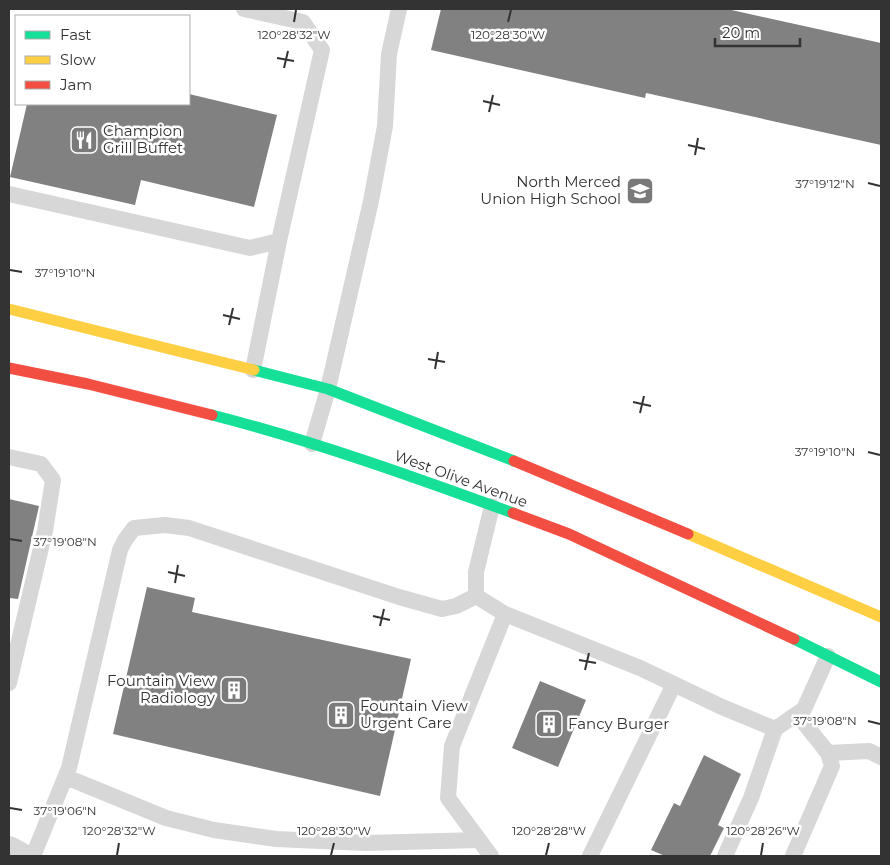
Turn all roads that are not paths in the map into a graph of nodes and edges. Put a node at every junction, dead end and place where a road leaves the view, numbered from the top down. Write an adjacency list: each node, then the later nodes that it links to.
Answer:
1 (244, 9): 4 (lane)
2 (399, 9): 8 (lane)
3 (9, 194): 4 (lane)
4 (279, 241): 7 (lane)
5 (9, 309): 7 (main road)
6 (9, 368): 9 (main road, West Olive Avenue)
7 (253, 370): 8 (main road)
8 (328, 389): 9 (lane); 14 (main road)
9 (312, 444): 11 (main road, West Olive Avenue)
10 (9, 457): 15 (lane)
11 (492, 506): 12 (lane); 16 (main road, West Olive Avenue)
12 (476, 596): 13 (lane); 24 (lane)
13 (505, 614): 19 (lane); 25 (lane)
14 (881, 617)
15 (15, 630): 18 (lane)
16 (828, 656): 17 (main road, West Olive Avenue); 20 (lane)
17 (881, 682)
18 (9, 683)
19 (674, 684): 21 (lane); 31 (lane)
20 (797, 714): 21 (lane); 22 (lane)
21 (774, 729): 32 (lane)
22 (828, 753): 23 (lane); 27 (lane)
23 (881, 757)
24 (66, 777): 25 (lane); 29 (lane)
25 (479, 840): 30 (lane)
26 (9, 850): 28 (street)
27 (798, 855)
28 (20, 856)
29 (34, 856)
30 (491, 856)
31 (590, 856)
32 (725, 856)

